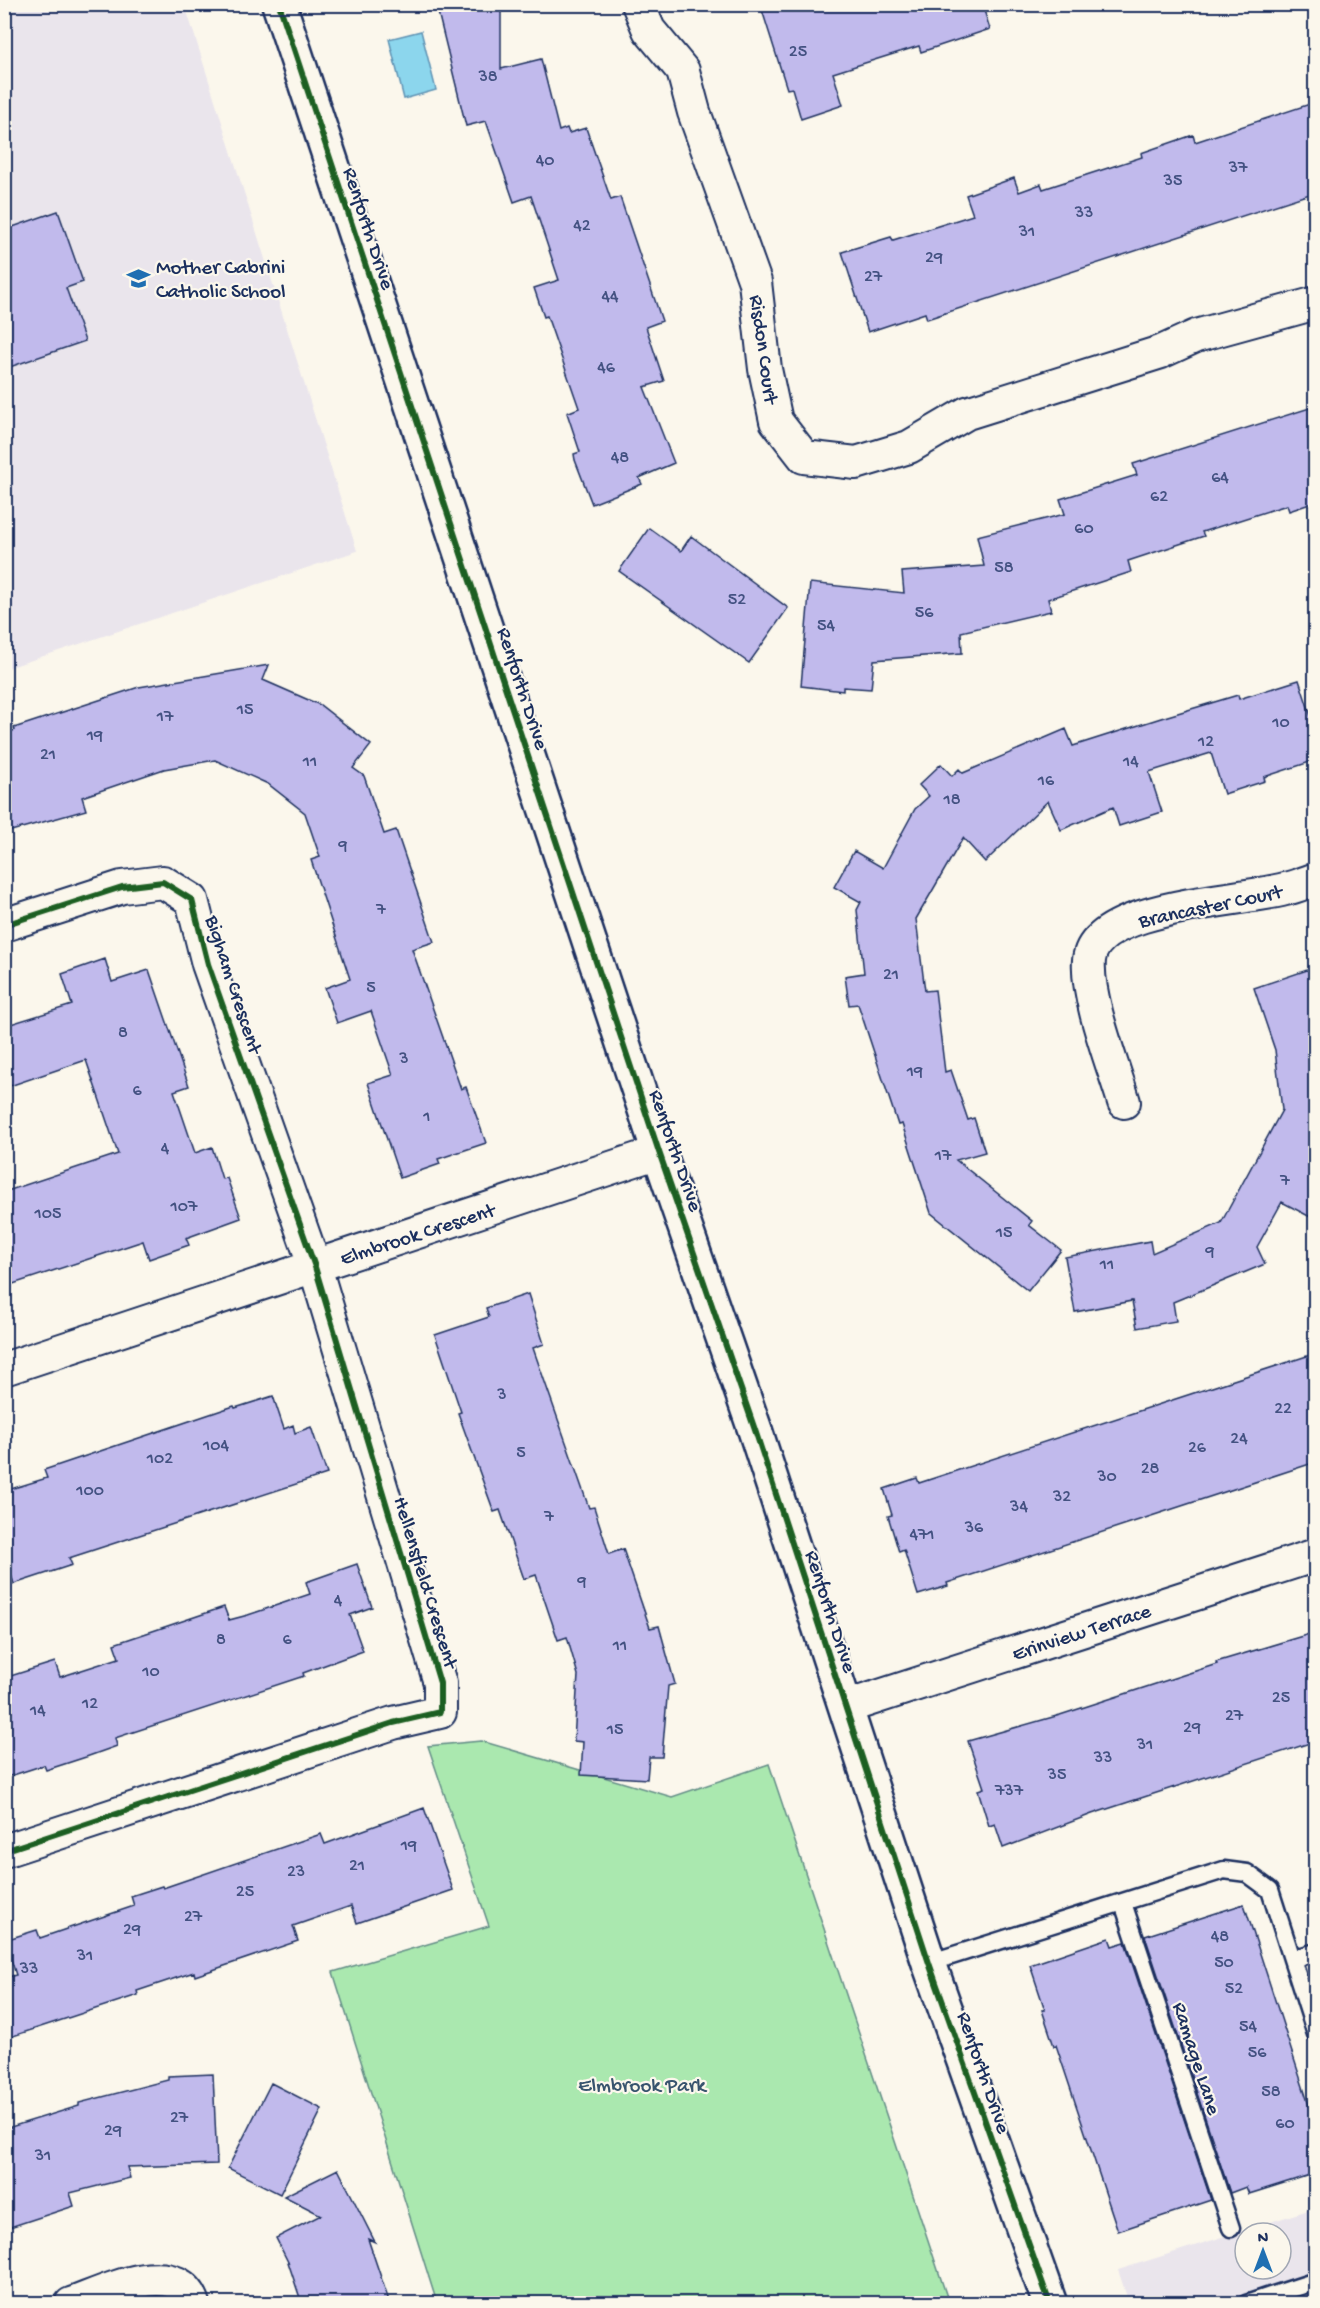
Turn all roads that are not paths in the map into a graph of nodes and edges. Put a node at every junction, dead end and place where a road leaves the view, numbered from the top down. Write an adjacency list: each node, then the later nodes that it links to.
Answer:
1 (279, 4): 7 (main road, Renforth Drive)
2 (638, 4): 3 (street, Risdon Court)
3 (1316, 303)
4 (1316, 879): 6 (street, Brancaster Court)
5 (4, 925): 8 (street, Bigham Crescent)
6 (1124, 1102)
7 (659, 1152): 8 (street, Elmbrook Crescent); 11 (main road, Renforth Drive)
8 (315, 1267): 9 (street, Elmbrook Crescent); 12 (street, Hellensfield Crescent)
9 (4, 1369)
10 (1316, 1555): 11 (street, Erinview Terrace)
11 (846, 1707): 16 (main road, Renforth Drive)
12 (4, 1851)
13 (1123, 1903): 15 (lane); 16 (lane); 18 (lane, Ramage Lane)
14 (1316, 1952): 15 (lane)
15 (1292, 1959): 17 (lane)
16 (929, 1963): 22 (main road, Renforth Drive)
17 (1316, 2034)
18 (1231, 2228)
19 (1316, 2281): 23 (lane)
20 (71, 2304): 21 (street)
21 (194, 2304)
22 (1050, 2304)
23 (1246, 2304)

